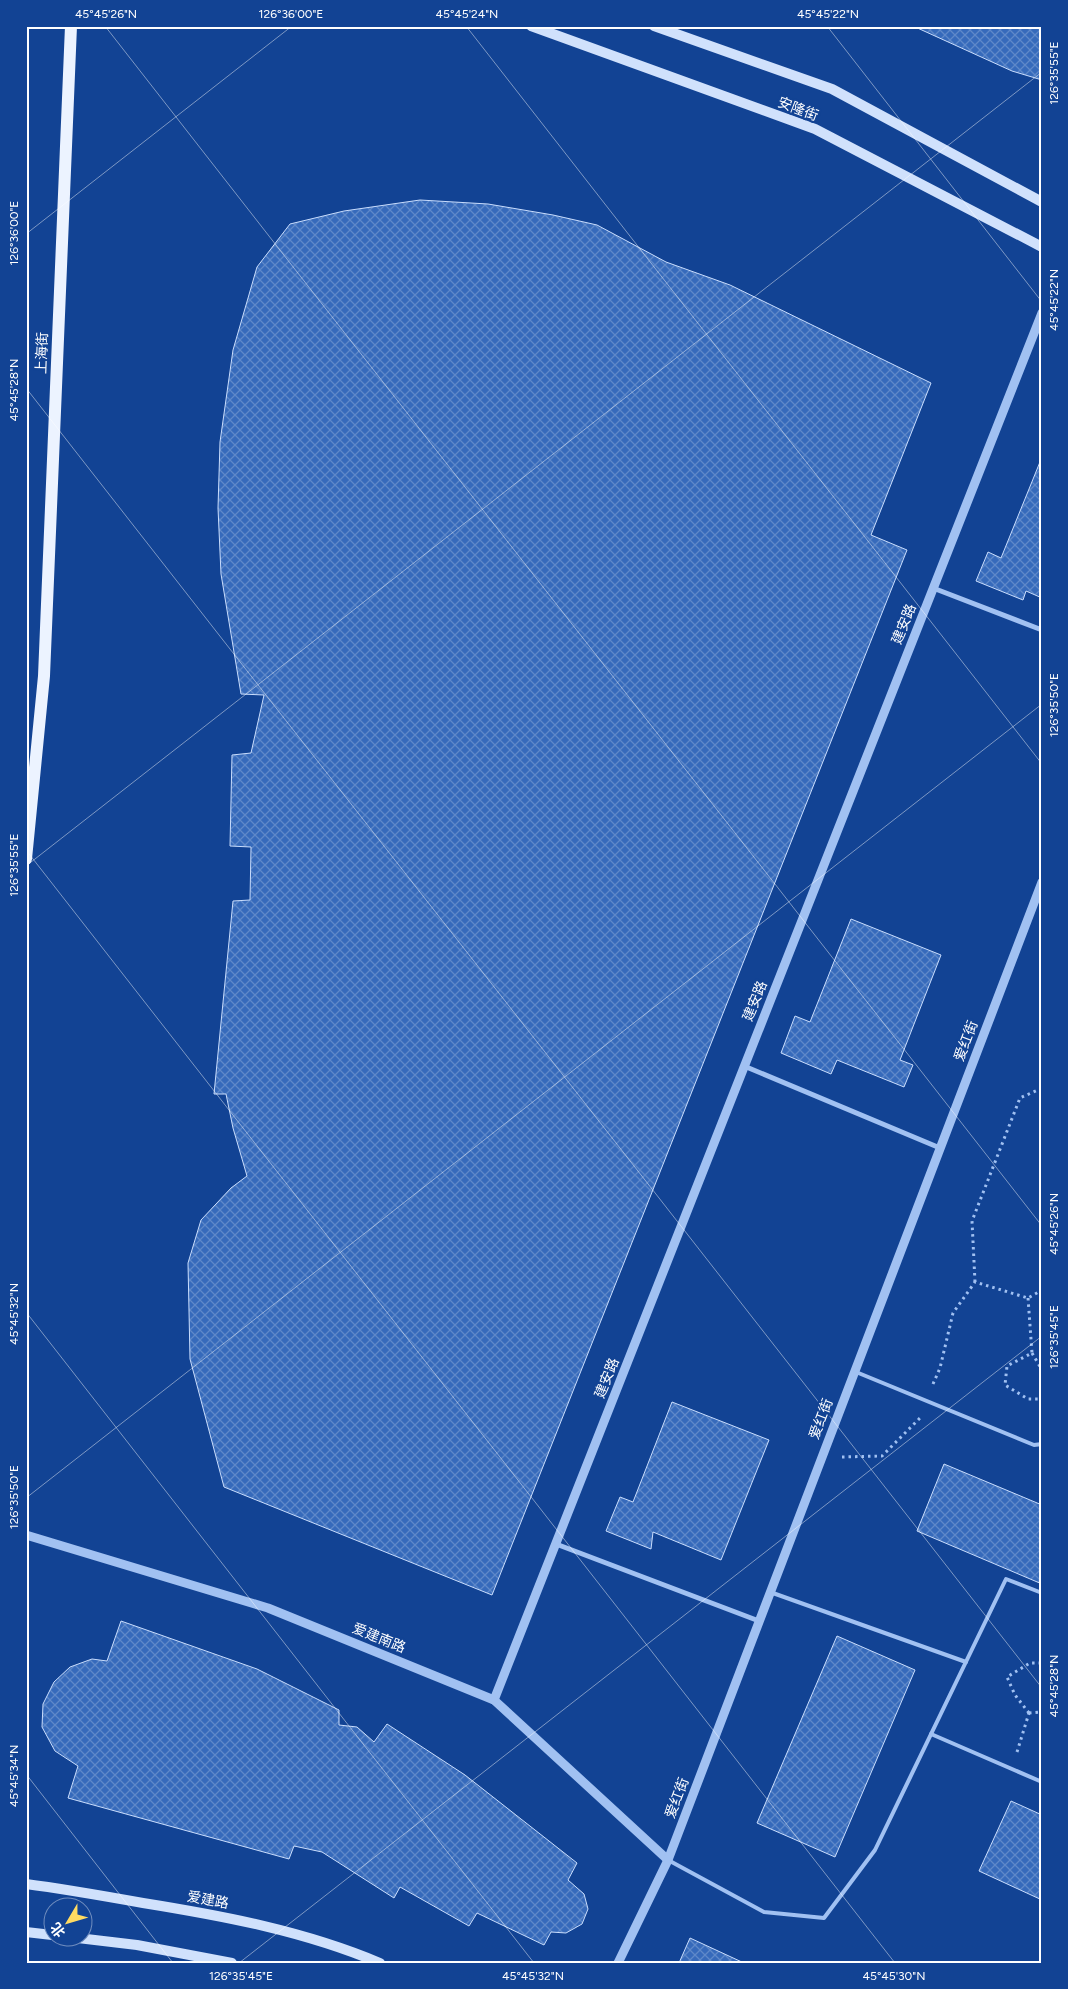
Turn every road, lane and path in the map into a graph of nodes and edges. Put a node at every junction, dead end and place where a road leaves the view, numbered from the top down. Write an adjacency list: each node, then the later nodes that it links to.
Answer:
1 (71, 26): 9 (main road, 上海街)
2 (531, 26): 5 (main road, 安隆街)
3 (654, 26): 4 (main road)
4 (1042, 202)
5 (1042, 247)
6 (1042, 313): 7 (street, 建安路)
7 (933, 588): 8 (street); 11 (street, 建安路)
8 (1042, 630)
9 (26, 859)
10 (1042, 882): 13 (street, 爱红街)
11 (744, 1066): 13 (street); 25 (street, 建安路)
12 (1042, 1088): 14 (path)
13 (940, 1148): 19 (street, 爱红街)
14 (975, 1282): 16 (path); 21 (path)
15 (1042, 1290): 16 (path)
16 (1028, 1298): 17 (path)
17 (1032, 1352): 18 (path); 20 (path)
18 (1042, 1370)
19 (855, 1371): 21 (lane); 23 (street, 爱红街)
20 (1042, 1399)
21 (927, 1401): 22 (lane); 23 (path)
22 (1042, 1444)
23 (822, 1457): 26 (street, 爱红街)
24 (26, 1535): 31 (street, 爱建南路)
25 (556, 1544): 28 (street); 31 (street, 建安路)
26 (770, 1592): 28 (street, 爱红街); 29 (lane)
27 (1042, 1593): 29 (lane)
28 (759, 1621): 37 (street, 爱红街)
29 (966, 1662): 34 (lane)
30 (1042, 1663): 33 (path)
31 (494, 1700): 37 (street, 爱建南路)
32 (1042, 1712): 33 (path)
33 (1029, 1713): 35 (path)
34 (931, 1734): 35 (lane); 37 (lane)
35 (1011, 1769): 36 (lane)
36 (1042, 1782)
37 (668, 1860): 44 (street, 爱红街)
38 (26, 1884): 43 (main road, 爱建路)
39 (26, 1932): 40 (main road)
40 (42, 1934)
41 (92, 1940): 42 (main road)
42 (232, 1963)
43 (380, 1963)
44 (618, 1963)

